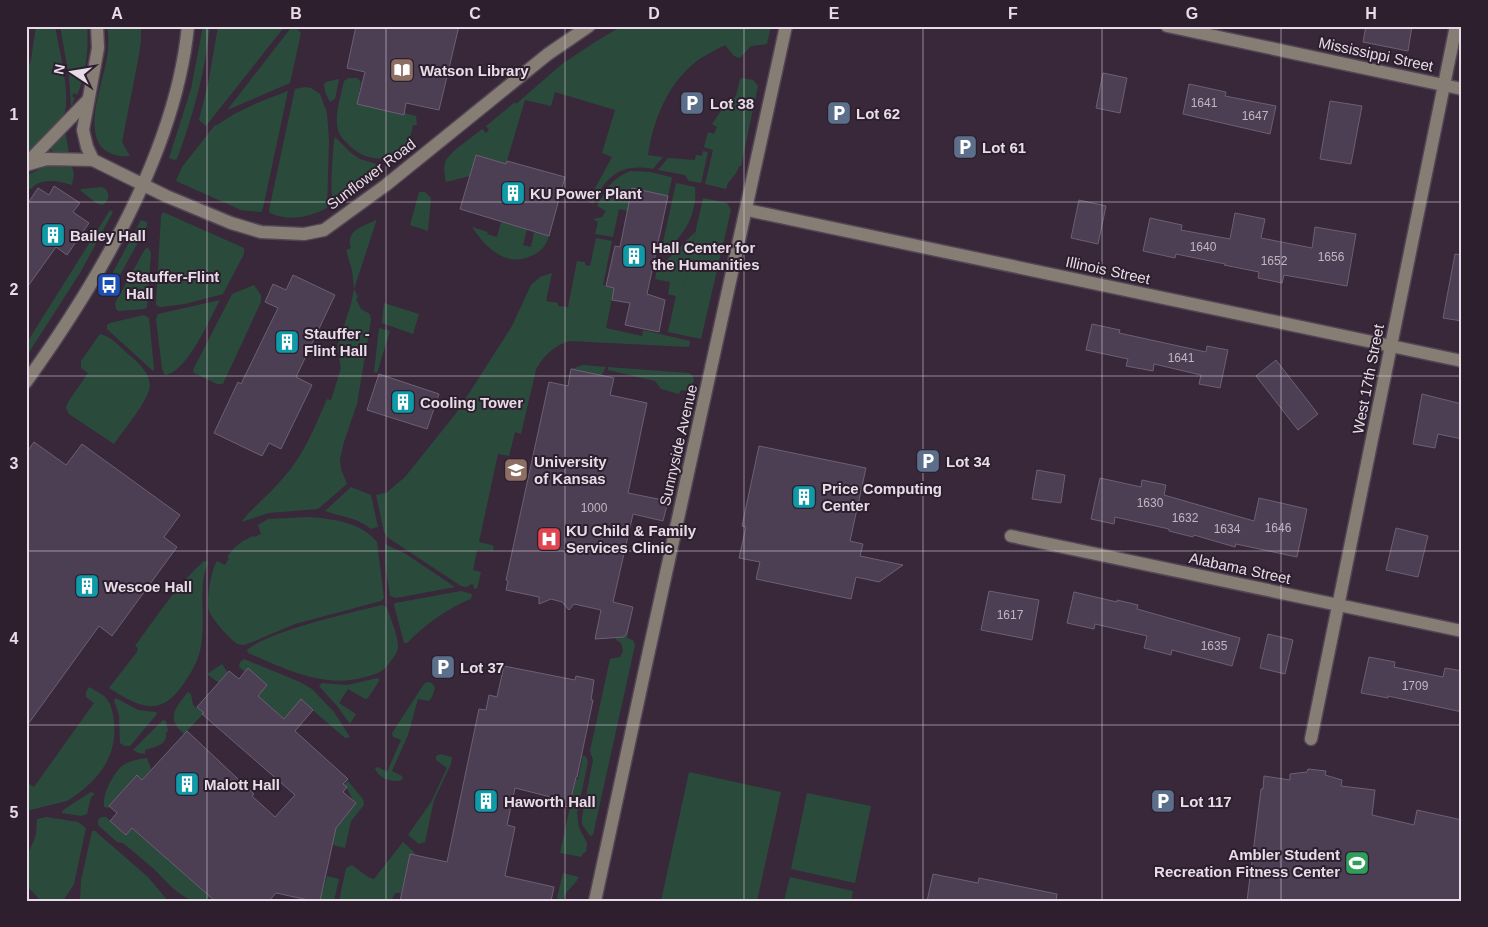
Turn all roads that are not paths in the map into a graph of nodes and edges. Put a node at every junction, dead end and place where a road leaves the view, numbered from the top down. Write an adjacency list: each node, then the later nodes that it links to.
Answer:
1 (97, 26): 9 (street)
2 (188, 26): 12 (street)
3 (589, 26): 12 (street, Sunflower Road)
4 (786, 26): 13 (street, Sunnyside Avenue)
5 (1166, 26): 7 (street, Mississippi Street)
6 (1456, 26): 7 (street, West 17th Street)
7 (1444, 85): 8 (street, Mississippi Street); 14 (street, West 17th Street)
8 (1462, 89)
9 (88, 100): 10 (street); 11 (street)
10 (93, 160): 11 (street); 12 (street)
11 (26, 164)
12 (142, 184): 16 (street)
13 (747, 210): 14 (street, Illinois Street); 21 (street, Sunnyside Avenue)
14 (1391, 346): 15 (street, Illinois Street); 18 (street, West 17th Street)
15 (1462, 360)
16 (26, 382)
17 (1011, 536): 18 (street, Alabama Street)
18 (1338, 605): 19 (street, Alabama Street); 20 (street, West 17th Street)
19 (1462, 632)
20 (1311, 739)
21 (595, 901)

